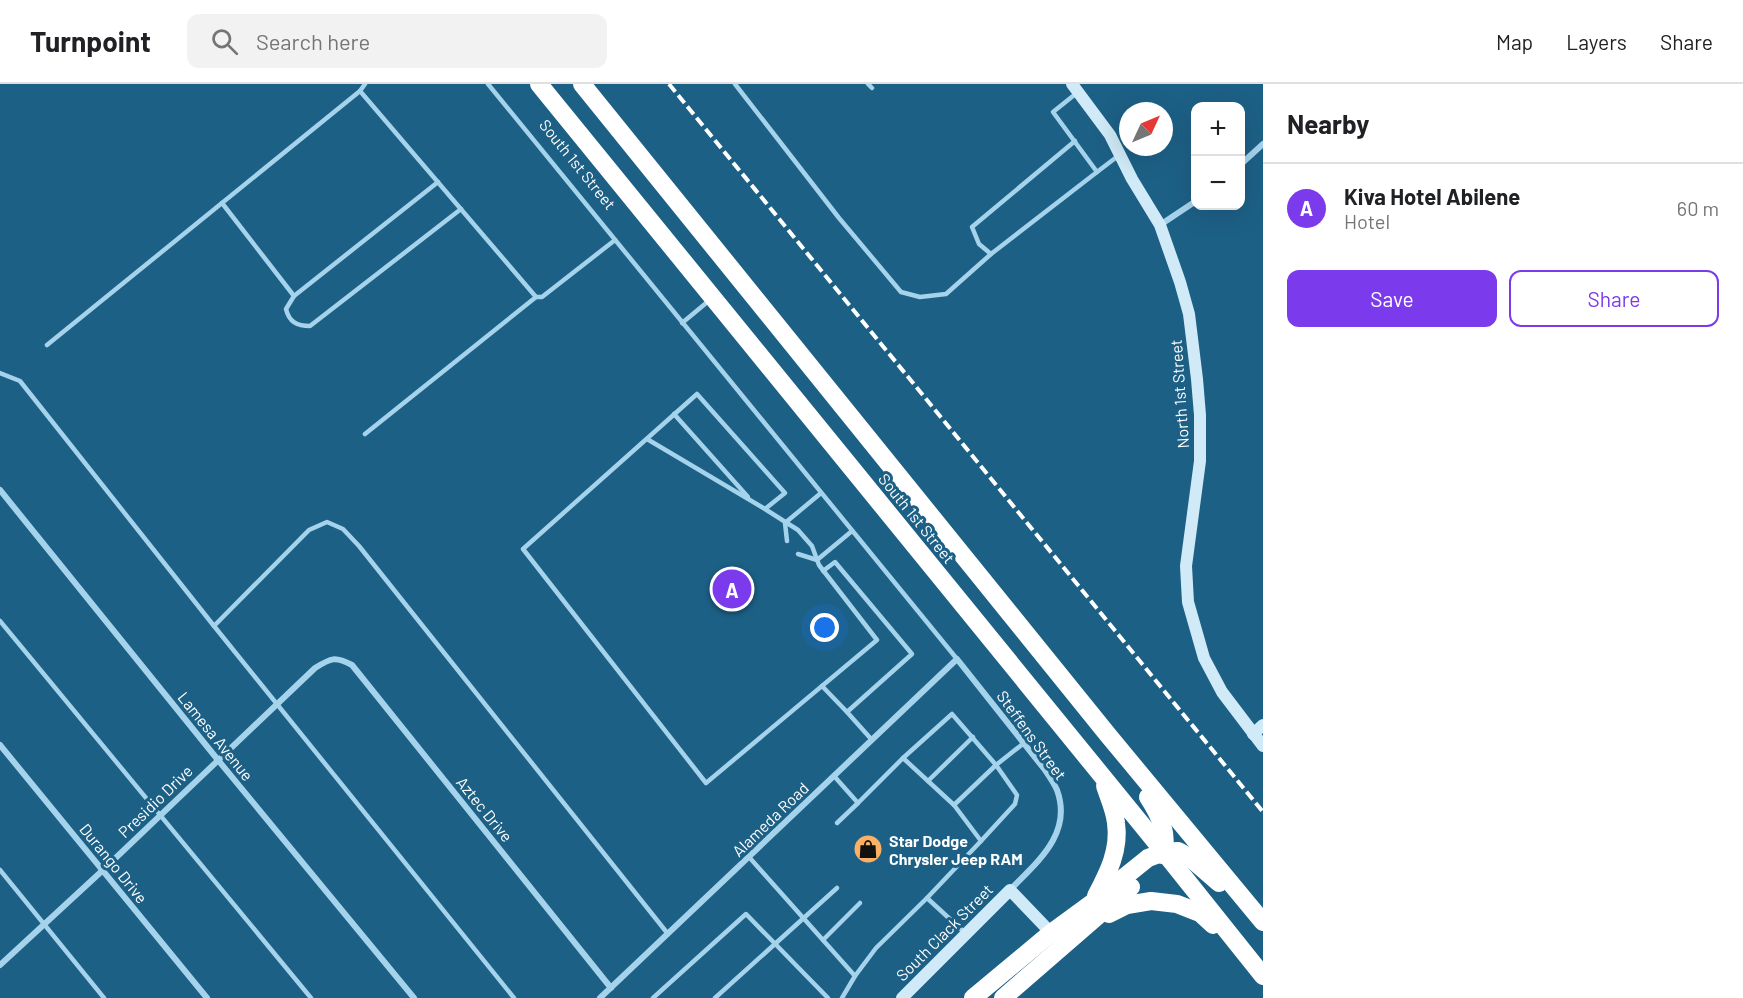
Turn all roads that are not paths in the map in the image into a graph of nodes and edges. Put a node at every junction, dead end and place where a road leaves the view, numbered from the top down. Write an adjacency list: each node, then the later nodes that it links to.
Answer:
1 (365, 84): 7 (lane)
2 (488, 84): 20 (lane, South 1st Street)
3 (539, 84): 25 (highway, South 1st Street)
4 (582, 84): 22 (highway, South 1st Street)
5 (735, 84): 21 (lane)
6 (1075, 88): 8 (lane); 10 (street, North 1st Street)
7 (360, 91): 15 (lane); 16 (lane)
8 (1075, 141): 14 (lane); 21 (lane)
9 (1263, 144): 13 (street)
10 (1119, 152)
11 (1119, 155): 14 (lane)
12 (1121, 156): 19 (street, North 1st Street)
13 (1245, 160)
14 (1097, 172): 21 (lane)
15 (438, 182): 18 (lane); 23 (lane)
16 (222, 203): 23 (lane); 27 (lane)
17 (1191, 204): 19 (street)
18 (461, 209): 23 (lane); 24 (lane)
19 (1160, 225): 49 (street, North 1st Street)
20 (615, 240): 24 (lane); 26 (lane, South 1st Street)
21 (991, 254)
22 (738, 276): 25 (highway); 50 (highway, South 1st Street)
23 (294, 296)
24 (536, 297): 30 (lane)
25 (713, 298): 26 (lane); 60 (highway, South 1st Street)
26 (682, 323): 33 (lane, South 1st Street)
27 (47, 345)
28 (0, 373): 43 (lane)
29 (674, 414): 31 (lane); 34 (lane); 35 (lane)
30 (365, 434)
31 (647, 439): 34 (lane); 46 (lane)
32 (0, 490): 57 (street, Lamesa Avenue)
33 (821, 493): 36 (lane); 37 (lane, South 1st Street)
34 (751, 501): 35 (lane)
35 (765, 509): 36 (lane)
36 (785, 523): 38 (lane); 40 (lane)
37 (852, 531): 40 (lane); 45 (lane, South 1st Street)
38 (787, 541)
39 (798, 554): 40 (lane)
40 (817, 560): 41 (lane)
41 (823, 571): 46 (lane); 48 (lane)
42 (0, 621): 64 (lane)
43 (214, 626): 47 (lane); 80 (lane)
44 (330, 659): 47 (street, Presidio Drive); 89 (street, Aztec Drive)
45 (957, 659): 52 (street, Alameda Road); 53 (street, Steffens Street)
46 (822, 686): 48 (lane)
47 (278, 704): 57 (street, Presidio Drive); 94 (lane)
48 (847, 712): 52 (lane)
49 (1258, 730): 55 (street, North 1st Street)
50 (1108, 735): 67 (highway); 78 (highway, South 1st Street)
51 (973, 737): 56 (lane); 58 (lane); 61 (lane)
52 (872, 740): 59 (street, Alameda Road)
53 (1024, 743): 58 (lane); 72 (street, Steffens Street)
54 (0, 745): 70 (street, Durango Drive)
55 (1263, 746)
56 (903, 758): 61 (lane); 62 (lane)
57 (218, 760): 64 (street, Presidio Drive); 93 (street, Lamesa Avenue)
58 (996, 765): 63 (lane); 66 (lane)
59 (834, 776): 62 (lane); 68 (street, Alameda Road)
60 (1101, 776): 67 (highway, South 1st Street); 75 (highway)
61 (928, 781): 63 (lane)
62 (858, 803): 65 (lane)
63 (954, 805): 66 (lane)
64 (160, 815): 70 (street, Presidio Drive); 92 (lane)
65 (837, 823)
66 (981, 841): 73 (lane)
67 (1164, 852): 75 (highway); 78 (highway); 79 (highway); 84 (highway, South 1st Street)
68 (749, 857): 76 (lane); 80 (street, Alameda Road)
69 (0, 870): 77 (lane)
70 (103, 870): 77 (street, Presidio Drive); 91 (street, Durango Drive)
71 (837, 888): 76 (lane)
72 (1010, 890): 81 (street, South Clack Street); 82 (street)
73 (927, 898): 81 (lane); 87 (lane)
74 (860, 903): 83 (lane)
75 (1092, 903): 82 (highway)
76 (803, 918): 83 (lane); 85 (lane)
77 (44, 924): 86 (street, Presidio Drive); 90 (lane)
78 (1263, 924)
79 (1084, 927): 82 (highway); 84 (highway)
80 (668, 934): 89 (street, Alameda Road)
81 (966, 934): 100 (street, South Clack Street)
82 (1057, 939): 101 (highway); 102 (highway)
83 (823, 940): 87 (lane)
84 (1236, 943): 88 (highway, South 1st Street)
85 (775, 945): 96 (lane); 97 (lane); 98 (lane)
86 (0, 964)
87 (855, 976): 99 (lane)
88 (1263, 976)
89 (611, 988): 95 (street, Alameda Road)
90 (104, 998)
91 (207, 998)
92 (311, 998)
93 (414, 998)
94 (514, 998)
95 (600, 998)
96 (653, 998)
97 (715, 998)
98 (828, 998)
99 (842, 998)
100 (902, 998)
101 (974, 998)
102 (1003, 998)

